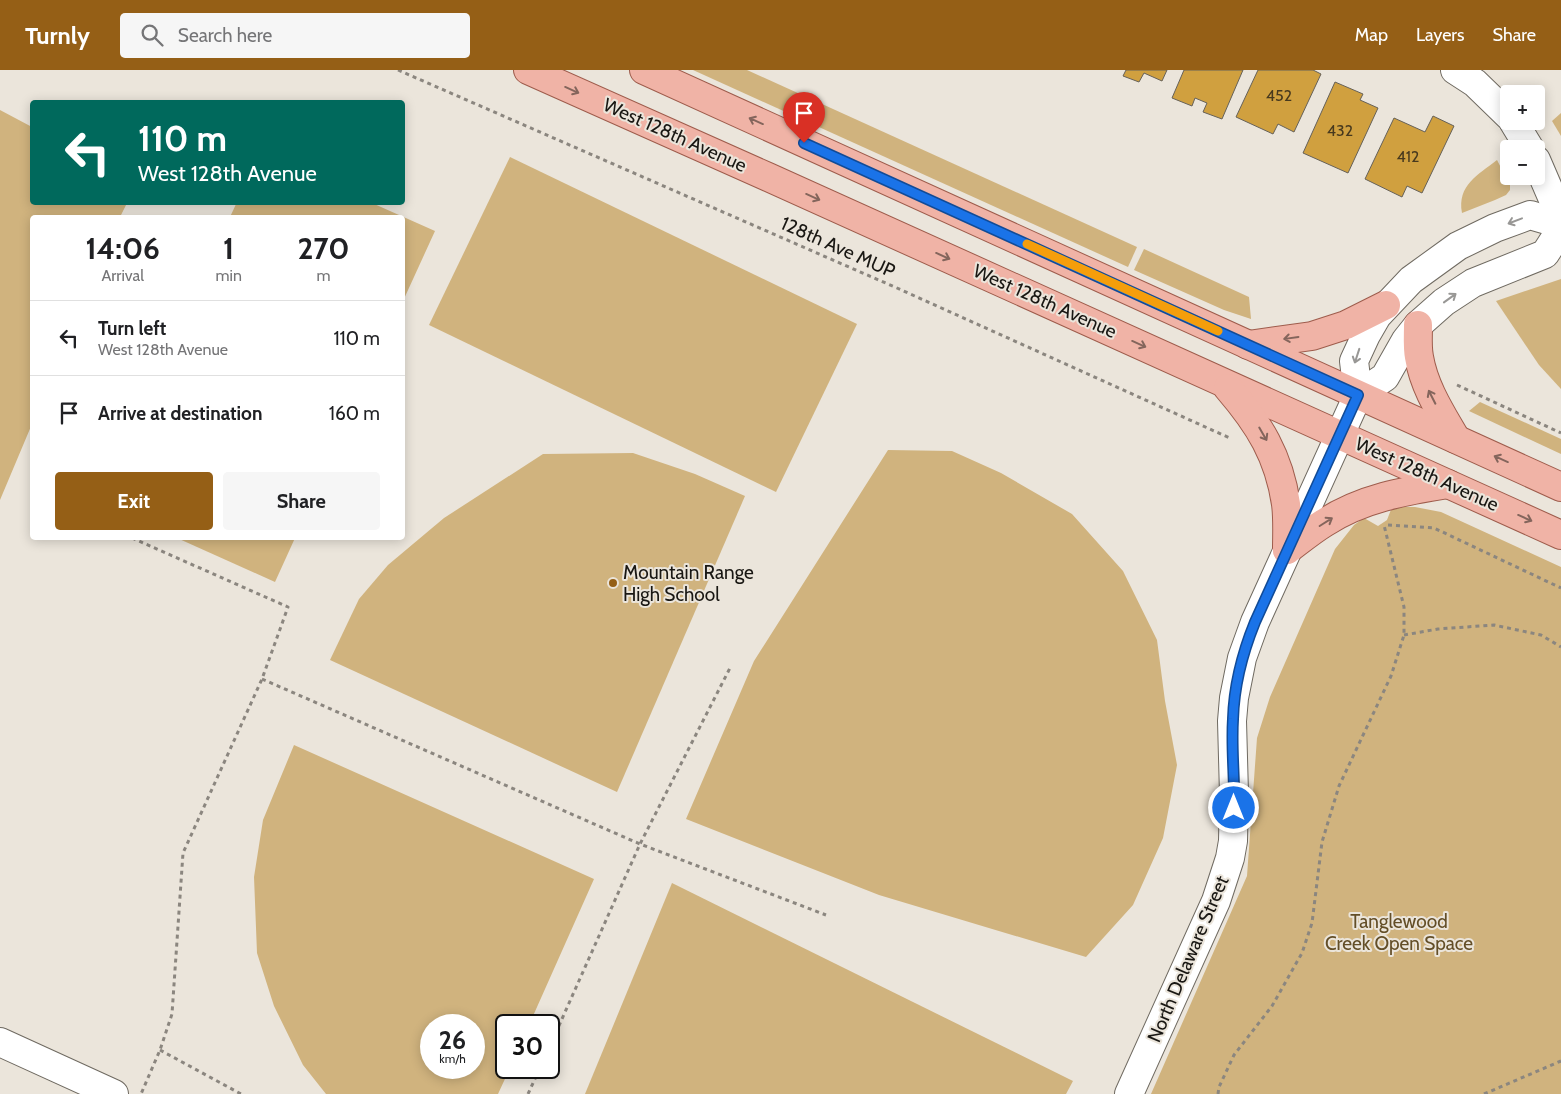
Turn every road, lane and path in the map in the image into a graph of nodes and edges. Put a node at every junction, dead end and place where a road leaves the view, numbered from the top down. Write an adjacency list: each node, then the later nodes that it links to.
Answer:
1 (398, 70): 19 (path, 128th Ave MUP)
2 (528, 70): 13 (main road, West 128th Avenue, one-way to 13)
3 (644, 70): 12 (main road, one-way to 3)
4 (1455, 70): 5 (street)
5 (1500, 107)
6 (1545, 181): 7 (street)
7 (1561, 218)
8 (1561, 224): 10 (street, one-way to 10)
9 (1561, 229): 11 (street, one-way to 9)
10 (1386, 306): 12 (main road, one-way to 12); 15 (street, one-way to 15)
11 (1418, 326): 15 (street); 18 (main road, one-way to 11)
12 (1248, 345): 15 (main road)
13 (1223, 382): 17 (main road, West 128th Avenue); 26 (main road, one-way to 26)
14 (1456, 384): 16 (path)
15 (1358, 395): 17 (street, North Delaware Street); 18 (main road)
16 (1561, 433)
17 (1340, 435): 20 (main road, West 128th Avenue); 26 (street, North Delaware Street)
18 (1456, 439): 21 (main road, one-way to 18)
19 (1234, 440)
20 (1448, 484): 24 (main road, West 128th Avenue, one-way to 24); 26 (main road, one-way to 20)
21 (1561, 486)
22 (1380, 518): 23 (path)
23 (1384, 525): 27 (path); 28 (path)
24 (1561, 535)
25 (137, 540): 31 (path)
26 (1287, 550): 43 (street, North Delaware Street)
27 (1561, 588)
28 (1404, 635): 29 (path); 44 (path)
29 (1561, 647)
30 (730, 668): 32 (path)
31 (262, 680): 32 (path); 36 (path)
32 (640, 844): 33 (path); 34 (path)
33 (826, 915)
34 (560, 1023)
35 (0, 1042): 39 (street)
36 (160, 1050): 40 (path); 41 (path)
37 (1561, 1061): 45 (path)
38 (535, 1079): 42 (path)
39 (114, 1094)
40 (141, 1094)
41 (241, 1094)
42 (528, 1094)
43 (1129, 1094)
44 (1218, 1094)
45 (1484, 1094)

